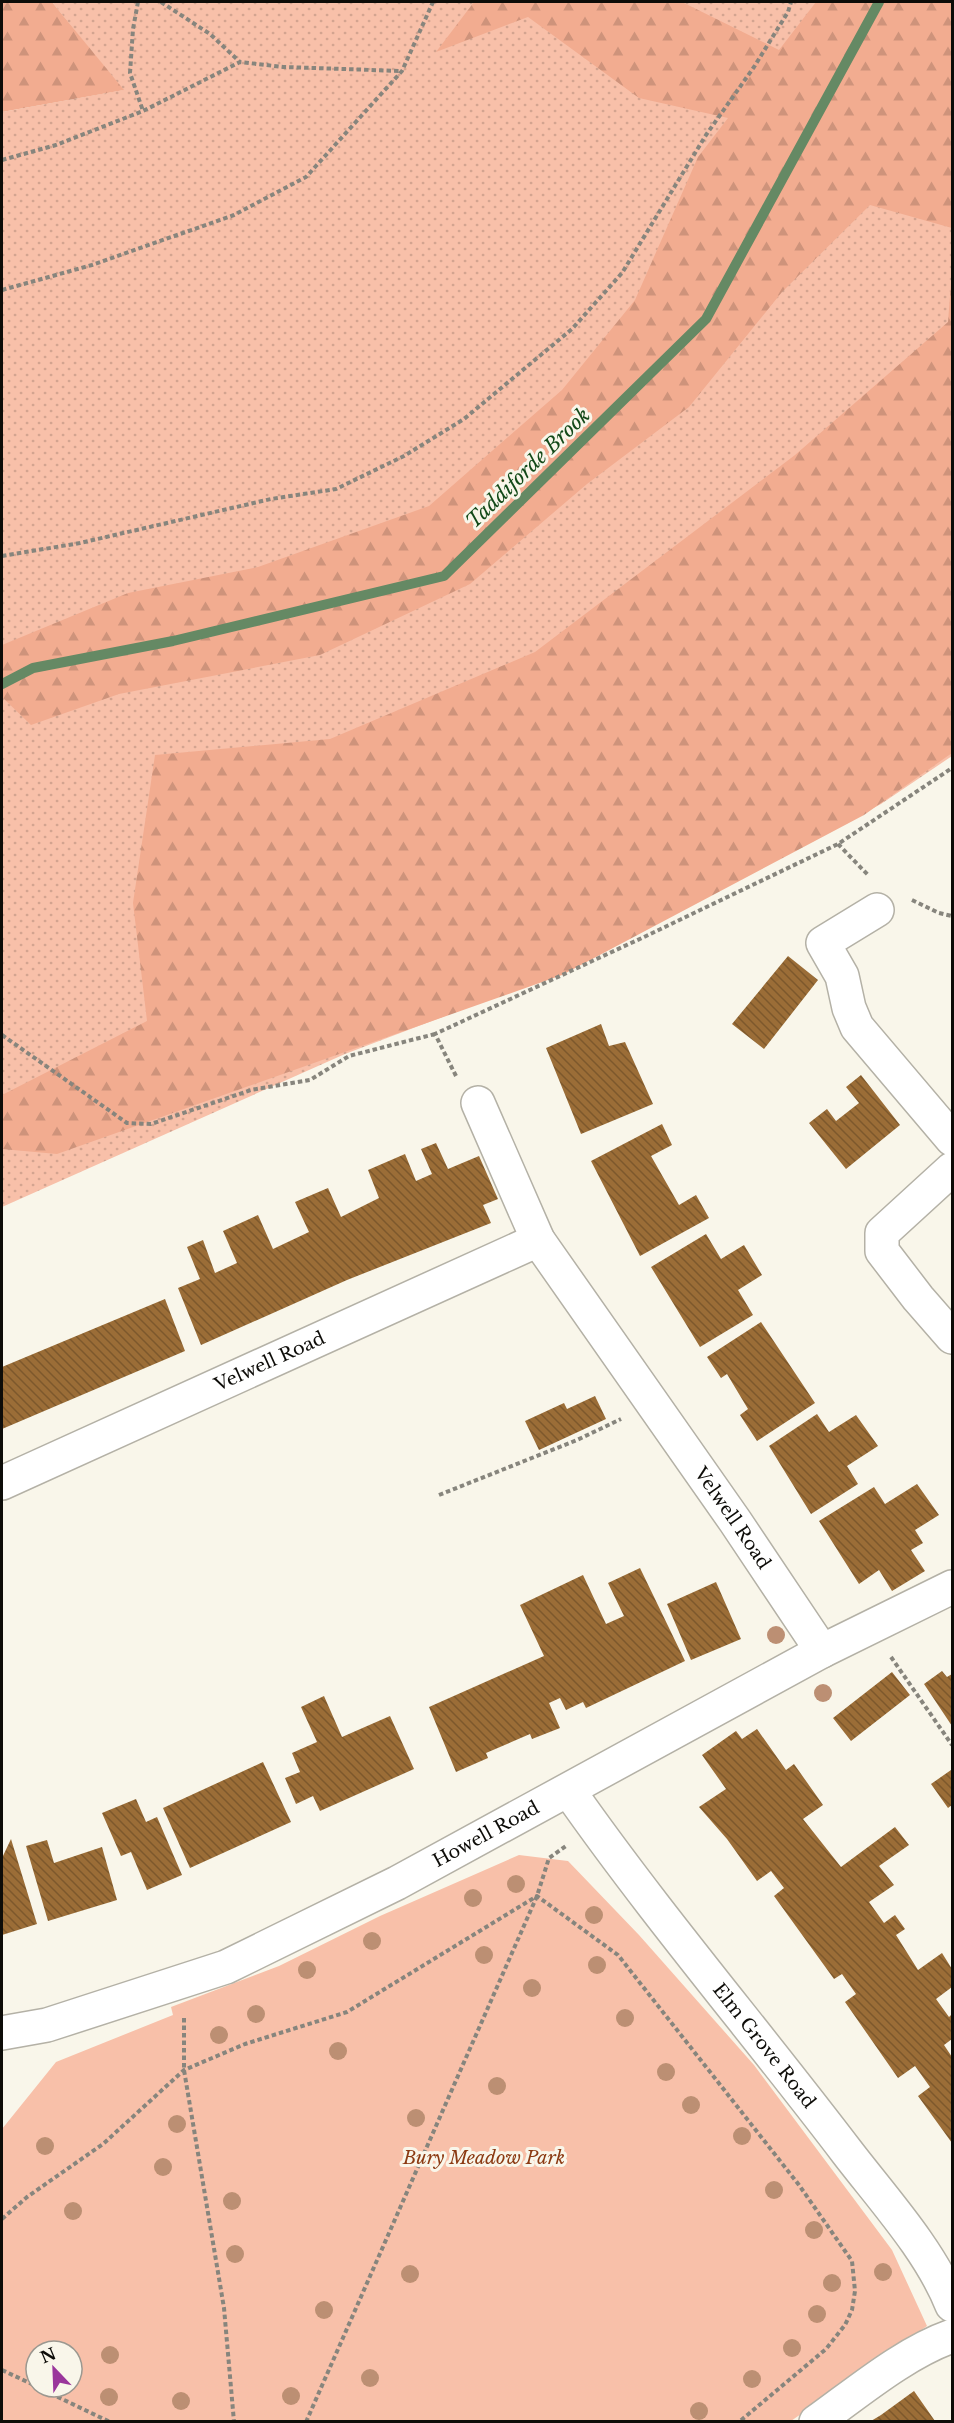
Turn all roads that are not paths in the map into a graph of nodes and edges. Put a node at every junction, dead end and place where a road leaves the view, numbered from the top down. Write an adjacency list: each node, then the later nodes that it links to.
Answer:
1 (877, 910): 3 (street)
2 (478, 1103): 5 (street, Velwell Road)
3 (952, 1138)
4 (952, 1169): 6 (street)
5 (538, 1240): 7 (street, Velwell Road); 9 (street, Velwell Road)
6 (952, 1337)
7 (2, 1483)
8 (952, 1587): 9 (street, Howell Road)
9 (822, 1651): 10 (street, Howell Road)
10 (569, 1791): 11 (street, Howell Road); 12 (street, Elm Grove Road)
11 (2, 2033)
12 (952, 2305)
13 (952, 2336): 14 (street)
14 (816, 2421)

